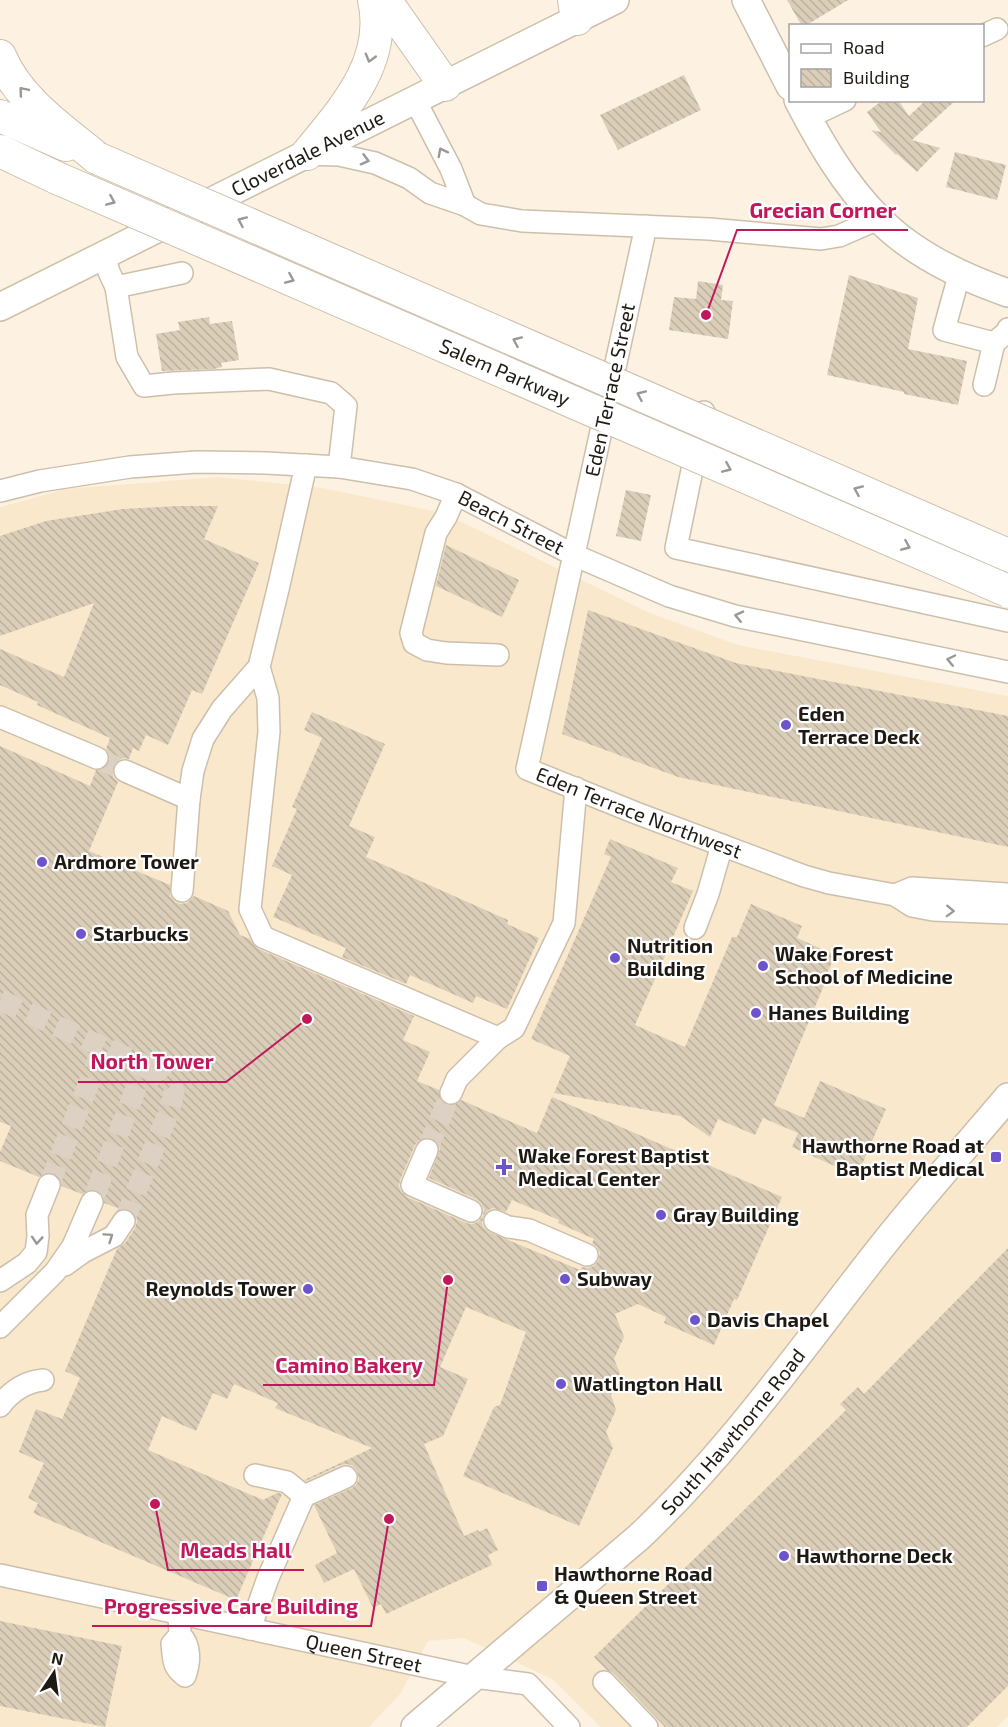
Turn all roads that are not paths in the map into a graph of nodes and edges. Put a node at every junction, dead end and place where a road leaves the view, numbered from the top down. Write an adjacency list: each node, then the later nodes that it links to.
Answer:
1 (374, 0): 14 (highway, one-way to 14)
2 (385, 0): 8 (highway)
3 (615, 0): 5 (main road, Cloverdale Avenue)
4 (746, 0): 7 (main road)
5 (576, 10): 8 (main road, Cloverdale Avenue)
6 (0, 56): 15 (highway, one-way to 6)
7 (789, 84)
8 (445, 85): 9 (main road, Cloverdale Avenue)
9 (416, 100): 14 (main road, Cloverdale Avenue); 18 (street, one-way to 9)
10 (835, 102): 11 (street)
11 (803, 109): 19 (main road)
12 (0, 116): 15 (highway, Salem Parkway)
13 (0, 151): 17 (highway, Salem Parkway)
14 (307, 154): 18 (street, one-way to 18); 21 (main road, Cloverdale Avenue)
15 (97, 158): 39 (highway, Salem Parkway, one-way to 15, bridge)
16 (0, 171): 17 (highway)
17 (57, 177): 40 (highway, Salem Parkway, one-way to 40, bridge)
18 (465, 205): 20 (street)
19 (878, 219): 20 (street); 22 (main road)
20 (646, 226): 29 (street, Eden Terrace Street)
21 (104, 254): 24 (street); 26 (main road, Cloverdale Avenue)
22 (960, 272): 25 (main road); 27 (street)
23 (183, 273): 24 (street)
24 (116, 287): 35 (street)
25 (1008, 293)
26 (0, 307)
27 (1001, 336): 28 (street)
28 (984, 385)
29 (605, 411): 31 (street, Eden Terrace Street); 32 (street)
30 (704, 412): 32 (street)
31 (601, 432): 33 (street); 38 (street, Eden Terrace Street)
32 (699, 435): 33 (street)
33 (695, 457): 41 (street)
34 (306, 465): 35 (street, Beach Street); 36 (street, Beach Street); 43 (street)
35 (339, 467): 37 (street, Beach Street)
36 (0, 491)
37 (456, 494): 38 (street, Beach Street); 42 (street)
38 (574, 555): 44 (street, Beach Street, one-way to 38); 48 (street, Eden Terrace Northwest)
39 (1008, 555)
40 (1008, 591)
41 (1008, 621)
42 (498, 655)
43 (259, 668): 49 (street); 56 (street)
44 (1008, 672)
45 (0, 717): 46 (street)
46 (97, 758)
47 (125, 771): 49 (street)
48 (576, 788): 50 (street, Eden Terrace Northwest); 56 (street)
49 (189, 799): 51 (street)
50 (722, 845): 53 (street, Eden Terrace Northwest); 55 (street)
51 (182, 891)
52 (1008, 894): 53 (street, Eden Terrace Northwest)
53 (895, 895): 54 (street, Eden Terrace Northwest, one-way to 54)
54 (1008, 913)
55 (695, 928)
56 (498, 1038): 57 (street)
57 (451, 1093)
58 (1008, 1097): 76 (main road, South Hawthorne Road)
59 (427, 1150): 62 (street)
60 (49, 1185): 67 (street, one-way to 67)
61 (92, 1202): 66 (street)
62 (471, 1211)
63 (124, 1221): 66 (street, one-way to 63)
64 (495, 1221): 65 (street)
65 (587, 1255)
66 (55, 1272): 68 (street)
67 (0, 1281)
68 (0, 1327)
69 (43, 1380): 70 (street)
70 (0, 1406)
71 (255, 1475): 73 (street)
72 (346, 1477): 73 (street)
73 (304, 1496): 75 (street)
74 (0, 1575): 75 (street, Queen Street)
75 (250, 1629): 76 (street, Queen Street)
76 (474, 1677): 79 (main road, South Hawthorne Road); 80 (street, Queen Street)
77 (604, 1682): 78 (street)
78 (655, 1726)
79 (415, 1727)
80 (569, 1727)

